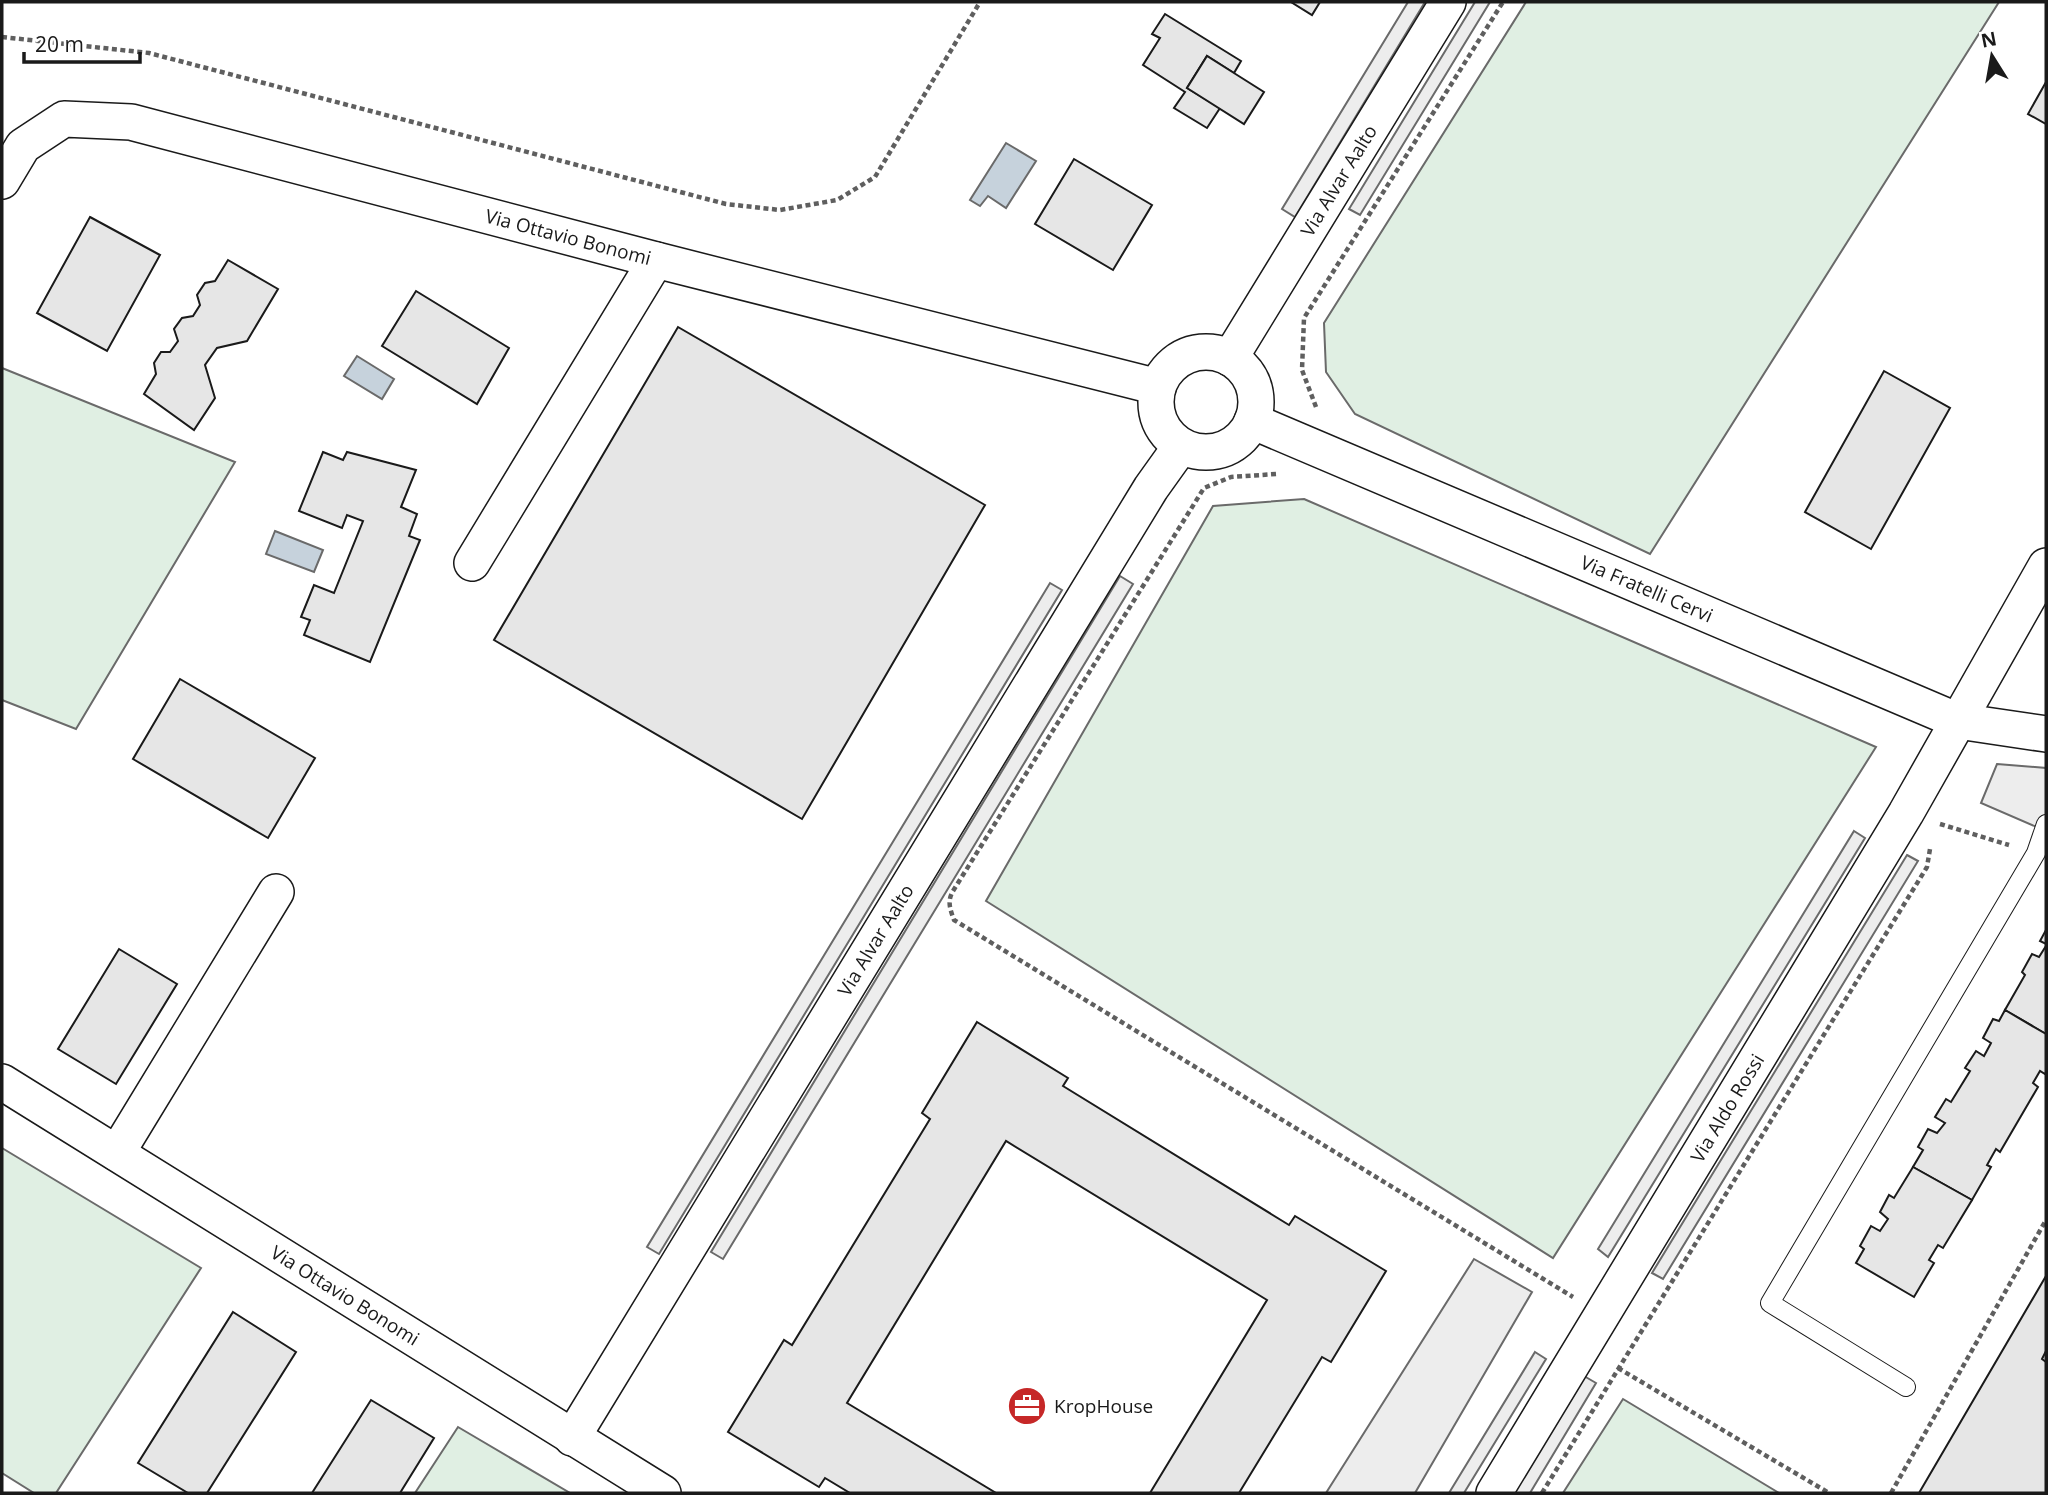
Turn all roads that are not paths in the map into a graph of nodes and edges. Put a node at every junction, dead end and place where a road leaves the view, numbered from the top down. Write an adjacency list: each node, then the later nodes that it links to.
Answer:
1 (1448, 2): 4 (street, Via Alvar Aalto)
2 (2, 181): 3 (street, Via Ottavio Bonomi)
3 (656, 260): 5 (street, Via Ottavio Bonomi); 8 (street)
4 (1230, 358): 5 (street); 6 (street)
5 (1158, 387): 7 (street)
6 (1252, 421): 7 (street); 10 (street, Via Fratelli Cervi)
7 (1181, 446): 17 (street, Via Alvar Aalto)
8 (472, 563)
9 (2046, 566): 10 (street, Via Aldo Rossi)
10 (1958, 721): 11 (street, Via Fratelli Cervi); 19 (street, Via Aldo Rossi)
11 (2046, 734)
12 (2046, 824): 16 (lane)
13 (276, 892): 15 (street)
14 (2, 1082): 15 (street, Via Ottavio Bonomi)
15 (117, 1153): 17 (street, Via Ottavio Bonomi)
16 (1906, 1387)
17 (572, 1438): 18 (street)
18 (663, 1493)
19 (1494, 1493)

